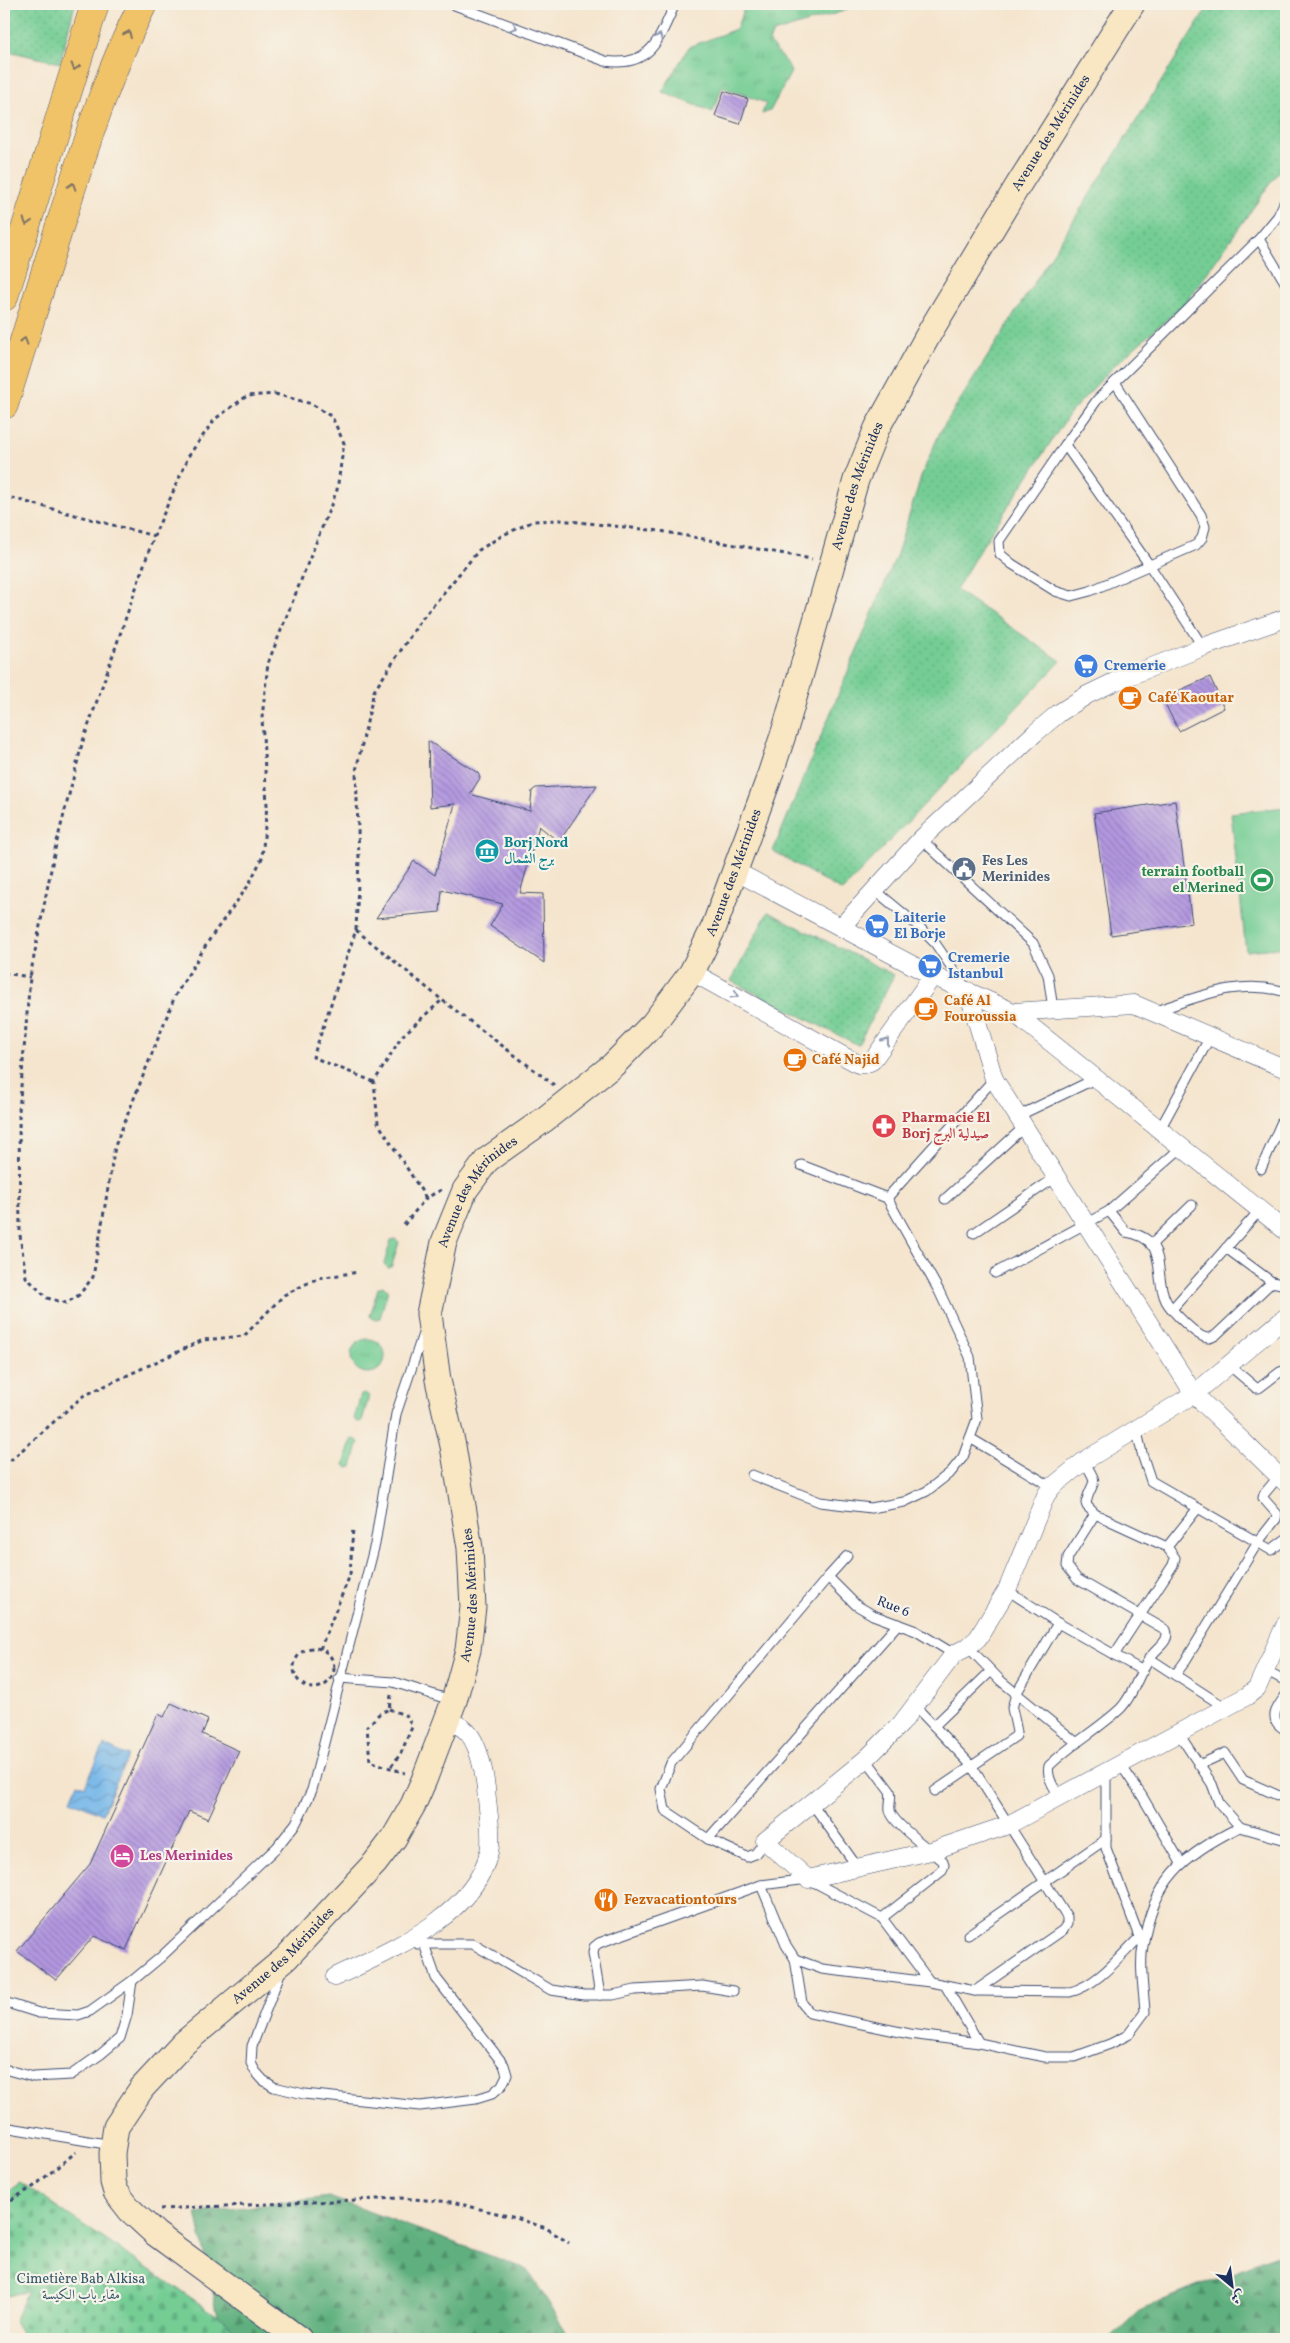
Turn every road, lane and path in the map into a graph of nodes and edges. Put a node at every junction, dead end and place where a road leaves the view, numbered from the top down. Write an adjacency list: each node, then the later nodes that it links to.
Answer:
1 (95, 4): 9 (main road, one-way to 9)
2 (143, 4): 11 (main road, one-way to 2)
3 (452, 4): 4 (lane, one-way to 4)
4 (675, 4)
5 (1132, 4): 15 (main road, Avenue des Mérinides)
6 (1286, 200): 7 (lane)
7 (1260, 239): 8 (lane); 10 (lane)
8 (1286, 284)
9 (4, 297)
10 (1116, 382): 12 (lane); 16 (lane)
11 (4, 405)
12 (1065, 445): 16 (lane); 16 (lane)
13 (4, 496): 14 (path)
14 (154, 536): 27 (path); 27 (path)
15 (832, 562): 20 (main road, Avenue des Mérinides); 23 (path)
16 (1150, 566): 18 (lane)
17 (1286, 618): 18 (street)
18 (1203, 647): 19 (street)
19 (921, 839): 21 (street); 31 (lane)
20 (735, 872): 22 (street); 24 (main road, Avenue des Mérinides)
21 (876, 890): 22 (street); 28 (lane)
22 (841, 927): 26 (street)
23 (356, 930): 30 (path); 38 (path)
24 (692, 972): 26 (street, one-way to 26); 39 (main road, Avenue des Mérinides)
25 (4, 973): 27 (path)
26 (933, 976): 28 (street)
27 (30, 977)
28 (968, 991): 32 (street); 37 (street)
29 (1286, 992): 33 (lane)
30 (442, 1000): 38 (path); 39 (path)
31 (1053, 1009): 32 (street); 33 (street)
32 (1013, 1012): 36 (street)
33 (1152, 1012): 34 (street)
34 (1210, 1037): 35 (street); 42 (lane)
35 (1286, 1069)
36 (1097, 1078): 41 (lane); 42 (street)
37 (994, 1079): 41 (street); 48 (lane)
38 (374, 1082): 47 (path)
39 (572, 1099): 63 (main road, Avenue des Mérinides)
40 (1286, 1112): 45 (lane)
41 (1021, 1122): 46 (street); 49 (lane)
42 (1160, 1129): 43 (street)
43 (1182, 1147): 51 (street); 52 (lane)
44 (801, 1165): 48 (lane)
45 (1261, 1169)
46 (1056, 1177): 53 (street); 55 (lane)
47 (426, 1198)
48 (887, 1198): 69 (lane)
49 (945, 1199)
50 (1192, 1205): 56 (lane)
51 (1260, 1210): 54 (street); 57 (lane)
52 (1109, 1211): 53 (lane); 56 (lane)
53 (1085, 1222): 59 (lane); 67 (street)
54 (1286, 1231)
55 (974, 1233)
56 (1151, 1245): 62 (lane)
57 (1226, 1248): 60 (lane); 62 (lane)
58 (359, 1272): 71 (path)
59 (994, 1273)
60 (1272, 1282): 61 (lane); 62 (lane)
61 (1286, 1285)
62 (1172, 1309)
63 (429, 1314): 95 (lane); 104 (main road, Avenue des Mérinides)
64 (1286, 1317): 65 (street)
65 (1229, 1365): 66 (lane); 67 (street)
66 (1286, 1370)
67 (1194, 1394): 68 (street); 73 (street)
68 (1136, 1428): 70 (street); 75 (lane)
69 (970, 1438): 72 (lane); 74 (lane)
70 (1084, 1461): 74 (street); 76 (lane)
71 (4, 1466)
72 (752, 1474)
73 (1283, 1479): 79 (lane)
74 (1052, 1488): 83 (street)
75 (1198, 1508): 79 (lane); 80 (lane)
76 (1095, 1514): 80 (lane); 84 (lane)
77 (353, 1527): 98 (path)
78 (1286, 1539): 79 (lane)
79 (1258, 1542): 94 (lane)
80 (1167, 1547): 84 (lane)
81 (847, 1556): 82 (lane)
82 (828, 1577): 87 (lane, Rue 6); 122 (lane)
83 (1008, 1590): 85 (lane); 88 (street)
84 (1140, 1616): 89 (lane); 90 (lane)
85 (1058, 1623): 89 (lane); 99 (lane)
86 (1286, 1623): 91 (street)
87 (898, 1624): 88 (lane, Rue 6); 122 (lane)
88 (961, 1650): 92 (lane, Rue 6); 101 (street)
89 (1114, 1655): 93 (lane)
90 (1149, 1658): 93 (lane); 94 (lane)
91 (1265, 1670): 96 (lane); 102 (street)
92 (991, 1671): 99 (lane, Rue 6); 105 (lane)
93 (1143, 1671): 108 (lane)
94 (1175, 1675): 102 (lane)
95 (339, 1678): 97 (lane); 140 (lane)
96 (1286, 1681)
97 (393, 1682): 103 (path); 104 (lane)
98 (308, 1687)
99 (1016, 1694): 108 (lane, Rue 6); 111 (lane)
100 (1286, 1694): 106 (lane)
101 (915, 1706): 105 (lane); 109 (street)
102 (1226, 1708): 107 (street)
103 (389, 1709): 112 (path); 112 (path)
104 (451, 1711): 134 (street); 137 (main road, Avenue des Mérinides)
105 (934, 1726): 111 (lane)
106 (1286, 1730)
107 (1179, 1734): 110 (lane); 113 (street)
108 (1077, 1743): 116 (lane)
109 (866, 1759): 118 (street); 125 (lane)
110 (1199, 1765): 117 (lane); 120 (lane)
111 (972, 1767): 115 (lane); 119 (lane)
112 (390, 1768): 114 (path)
113 (1114, 1770): 116 (street); 121 (lane); 126 (lane)
114 (406, 1773)
115 (936, 1791)
116 (1060, 1798): 119 (street)
117 (1286, 1799)
118 (811, 1802): 124 (street); 127 (lane)
119 (1008, 1826): 125 (street); 129 (lane)
120 (1240, 1826): 123 (lane); 126 (lane)
121 (1106, 1839): 129 (lane); 133 (lane)
122 (708, 1840): 124 (lane)
123 (1286, 1840)
124 (765, 1841): 128 (street)
125 (931, 1851): 127 (street); 131 (lane)
126 (1181, 1863): 136 (lane)
127 (858, 1868): 128 (street)
128 (808, 1879): 130 (lane); 131 (lane)
129 (1044, 1882): 132 (lane); 143 (lane)
130 (761, 1885): 138 (lane); 145 (lane)
131 (882, 1918): 141 (lane)
132 (968, 1935)
133 (1139, 1938): 136 (lane); 143 (lane)
134 (402, 1944): 135 (lane); 139 (street)
135 (424, 1944): 137 (lane); 145 (lane)
136 (1142, 1947): 147 (lane)
137 (286, 1958): 151 (main road, Avenue des Mérinides)
138 (795, 1959): 141 (lane); 147 (lane)
139 (335, 1977)
140 (132, 1981): 146 (lane); 148 (lane)
141 (930, 1982): 142 (lane)
142 (945, 1985): 143 (lane); 147 (lane)
143 (975, 1991)
144 (733, 1992): 145 (lane)
145 (600, 1995)
146 (4, 2002)
147 (979, 2043)
148 (4, 2069)
149 (4, 2128): 150 (lane)
150 (86, 2141): 151 (lane); 152 (path)
151 (112, 2145): 153 (main road, Avenue des Mérinides)
152 (4, 2204)
153 (130, 2210): 154 (path); 155 (main road, Avenue des Mérinides)
154 (569, 2243)
155 (299, 2339)

